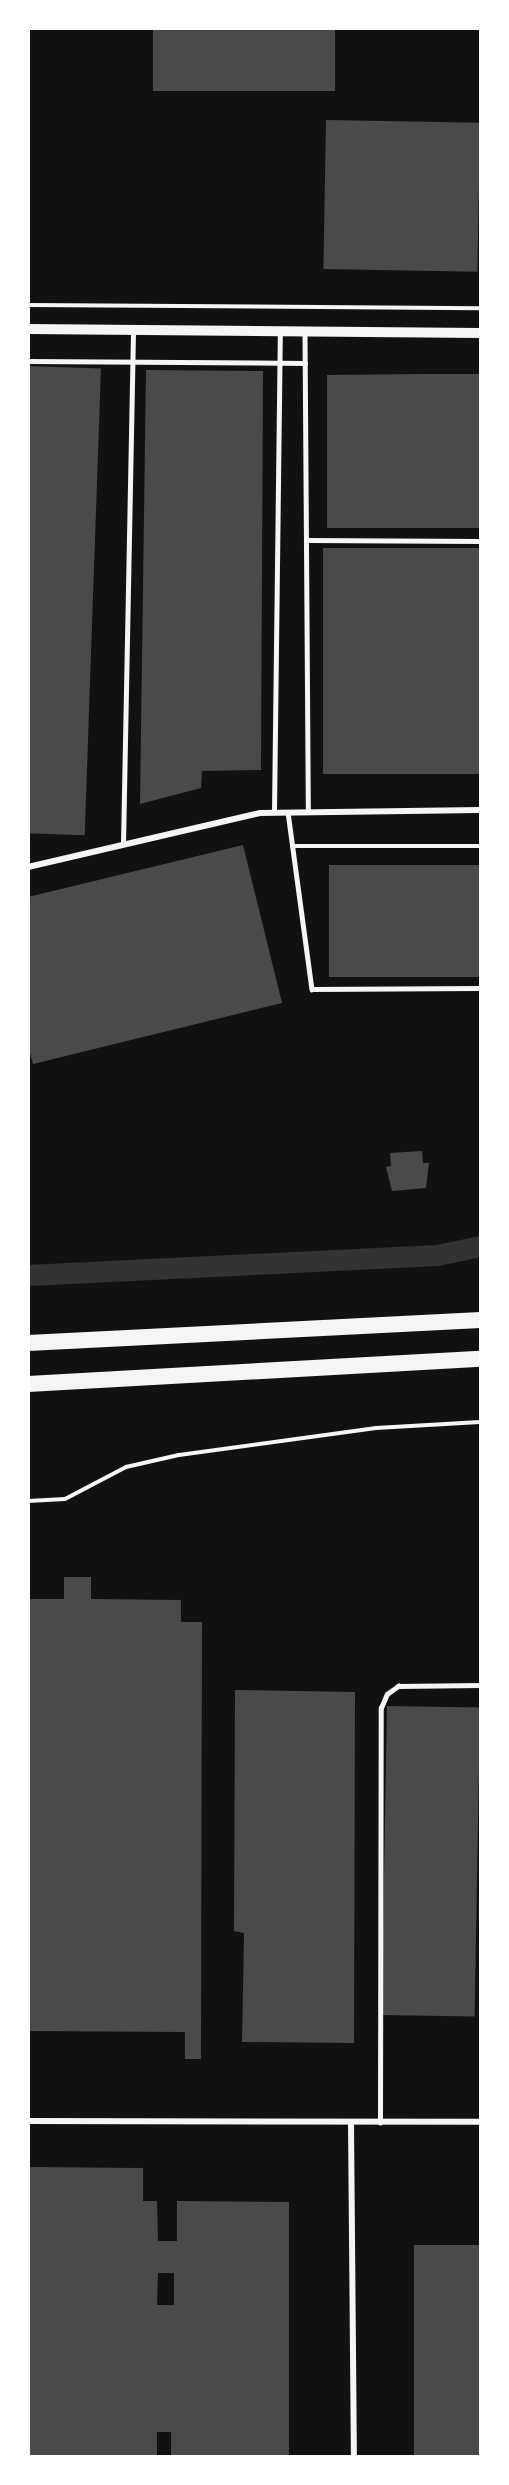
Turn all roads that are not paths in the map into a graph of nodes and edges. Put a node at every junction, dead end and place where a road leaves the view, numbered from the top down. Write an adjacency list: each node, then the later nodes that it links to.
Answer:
1 (28, 329): 2 (street)
2 (133, 330): 3 (street); 7 (lane)
3 (280, 332): 4 (street); 8 (lane)
4 (305, 332): 5 (street); 9 (lane)
5 (480, 333)
6 (28, 361): 7 (lane)
7 (132, 361): 8 (lane); 16 (lane)
8 (280, 363): 9 (lane); 15 (lane)
9 (305, 363): 10 (lane)
10 (306, 540): 11 (lane); 13 (lane)
11 (480, 541)
12 (480, 810): 13 (street)
13 (308, 811): 14 (street)
14 (288, 812): 15 (street); 17 (lane)
15 (274, 813): 16 (street)
16 (123, 844): 19 (street)
17 (292, 846): 18 (lane); 20 (lane)
18 (480, 846)
19 (28, 867)
20 (480, 988)
21 (480, 1320): 22 (highway)
22 (28, 1343)
23 (480, 1359): 24 (highway)
24 (28, 1384)
25 (480, 1685): 29 (lane)
26 (28, 2121): 28 (street)
27 (480, 2122): 29 (street)
28 (351, 2123): 29 (street); 30 (street)
29 (380, 2123)
30 (354, 2457)

